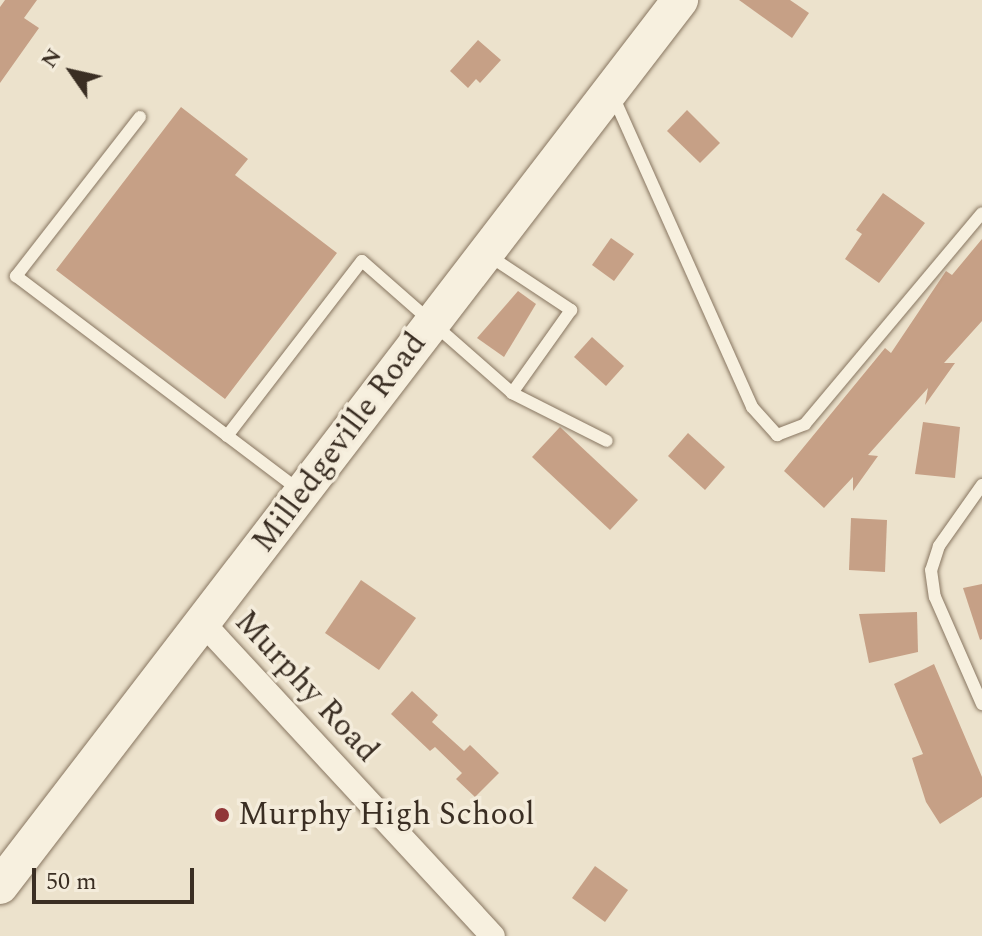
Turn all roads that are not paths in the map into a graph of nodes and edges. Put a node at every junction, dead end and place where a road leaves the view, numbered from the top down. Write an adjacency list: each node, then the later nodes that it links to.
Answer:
1 (680, 0): 2 (street, Milledgeville Road)
2 (611, 91): 4 (lane); 5 (street, Milledgeville Road)
3 (140, 117): 8 (lane)
4 (982, 213)
5 (485, 253): 6 (street, Milledgeville Road); 7 (lane)
6 (431, 322): 7 (lane); 8 (lane); 11 (street, Milledgeville Road)
7 (512, 393): 9 (lane)
8 (227, 436): 11 (lane)
9 (607, 441)
10 (982, 485): 13 (lane)
11 (302, 493): 12 (street, Milledgeville Road)
12 (202, 622): 14 (street, Milledgeville Road); 15 (street, Murphy Road)
13 (982, 704)
14 (0, 886)
15 (493, 936)

